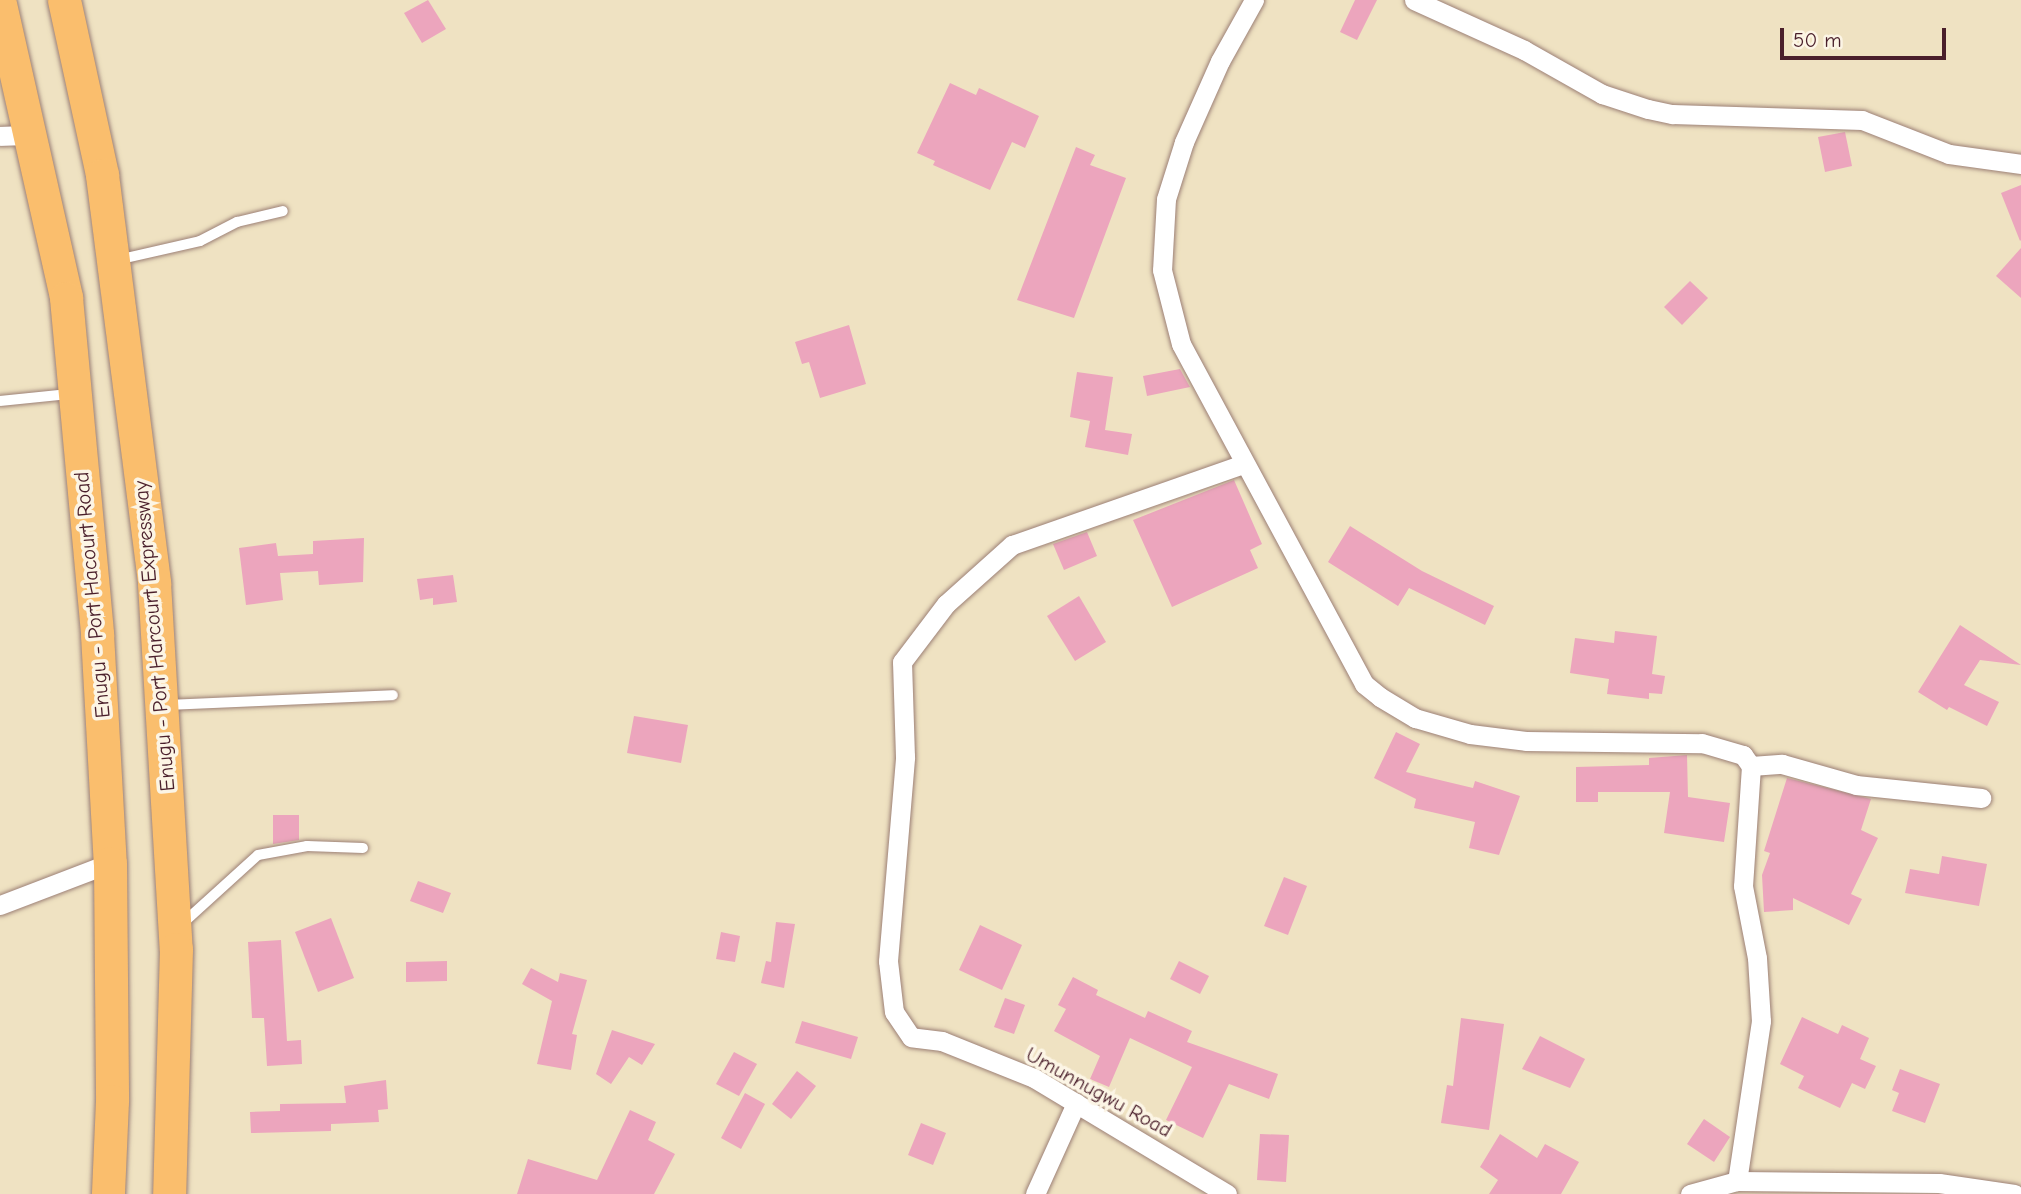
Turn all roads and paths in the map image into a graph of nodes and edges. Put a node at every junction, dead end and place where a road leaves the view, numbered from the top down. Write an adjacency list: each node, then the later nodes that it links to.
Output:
1 (64, 0): 8 (highway, Enugu - Port Harcourt Expressway)
2 (1254, 0): 11 (street)
3 (1414, 0): 6 (street)
4 (0, 4): 5 (highway, Enugu - Port Hacourt Road)
5 (15, 135): 9 (highway, Enugu - Port Hacourt Road)
6 (2021, 164)
7 (283, 211): 8 (lane)
8 (113, 261): 13 (highway, Enugu - Port Harcourt Expressway)
9 (75, 394): 10 (lane); 17 (highway, Enugu - Port Hacourt Road)
10 (0, 401)
11 (1243, 464): 14 (street); 20 (street, Umunnugwu Road)
12 (393, 695): 13 (lane)
13 (162, 706): 19 (highway, Enugu - Port Harcourt Expressway)
14 (1751, 766): 15 (street); 21 (street)
15 (1981, 798)
16 (363, 848): 19 (lane)
17 (110, 863): 18 (street); 22 (highway, Enugu - Port Hacourt Road)
18 (0, 905)
19 (174, 930): 23 (highway, Enugu - Port Harcourt Expressway)
20 (1076, 1103): 24 (street); 25 (street, Umunnugwu Road)
21 (1738, 1181): 26 (street); 27 (street)
22 (108, 1194)
23 (169, 1194)
24 (1035, 1194)
25 (1227, 1194)
26 (1690, 1194)
27 (2014, 1194)

